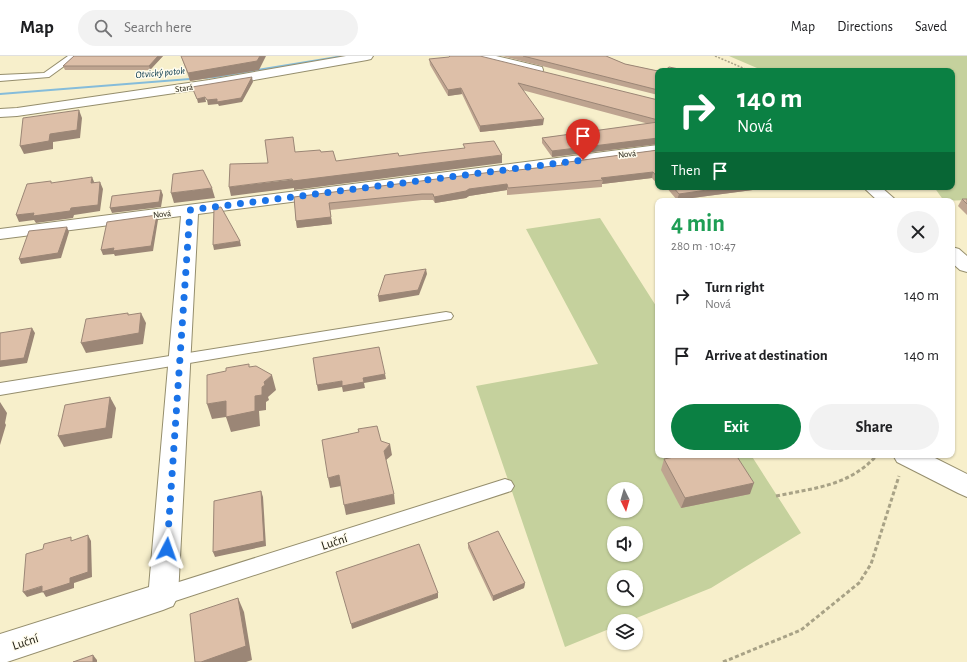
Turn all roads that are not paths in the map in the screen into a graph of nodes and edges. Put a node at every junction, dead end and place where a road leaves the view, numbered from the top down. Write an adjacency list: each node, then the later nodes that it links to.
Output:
1 (74, 56): 5 (lane)
2 (367, 56): 6 (street, Stará)
3 (481, 56): 4 (street)
4 (550, 74)
5 (0, 78)
6 (0, 113)
7 (655, 150): 10 (street, Nová)
8 (875, 190): 9 (street)
9 (885, 198)
10 (190, 210): 11 (street, Nová); 15 (street)
11 (0, 234)
12 (955, 256): 13 (street)
13 (967, 266)
14 (446, 316): 15 (lane)
15 (180, 360): 16 (lane); 20 (street)
16 (0, 390)
17 (904, 462): 19 (street)
18 (505, 486): 20 (lane, Luční)
19 (967, 486)
20 (163, 596): 21 (street, Luční)
21 (0, 649)

